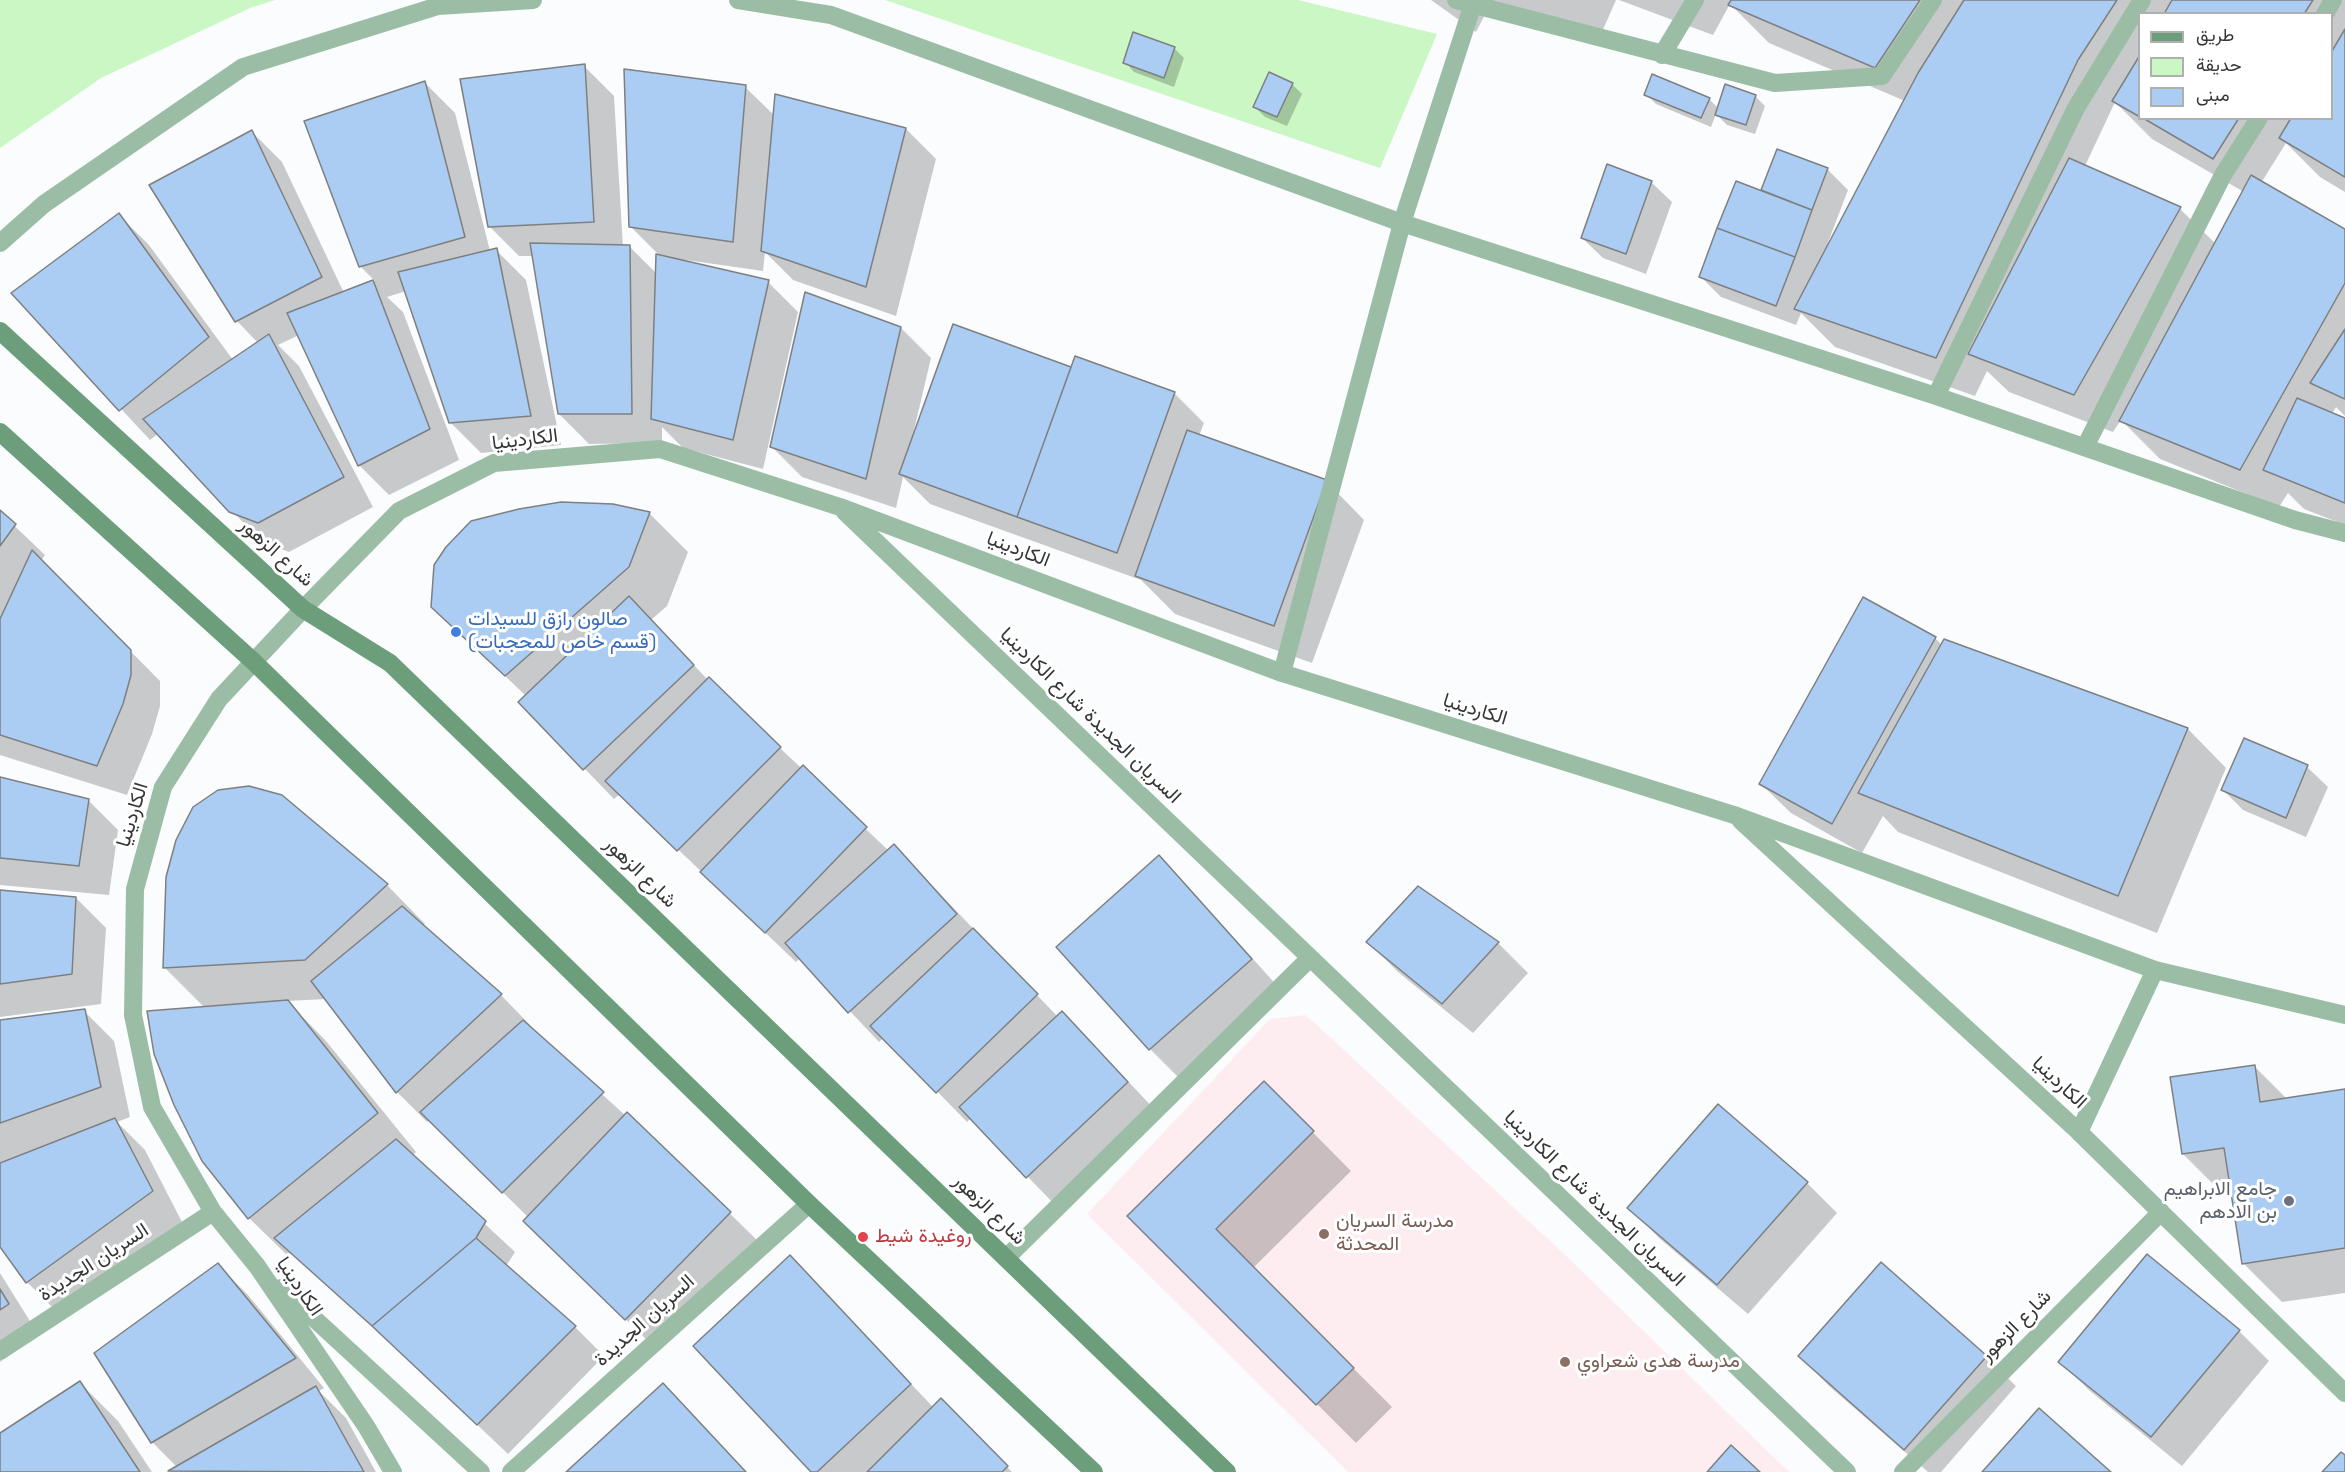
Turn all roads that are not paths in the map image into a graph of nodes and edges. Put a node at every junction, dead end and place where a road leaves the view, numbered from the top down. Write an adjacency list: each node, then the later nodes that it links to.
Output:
1 (533, 0): 10 (street)
2 (738, 0): 9 (street)
3 (1695, 0): 7 (street)
4 (1933, 0): 7 (street)
5 (2142, 0): 12 (street)
6 (1464, 2): 7 (street); 9 (street)
7 (1662, 55)
8 (2258, 120): 14 (street)
9 (1402, 223): 12 (street); 19 (street)
10 (0, 243)
11 (0, 331): 17 (street, شارع الزهور)
12 (1936, 396): 14 (street)
13 (0, 432): 18 (street)
14 (2085, 447): 16 (street)
15 (840, 507): 17 (street, الكاردينيا); 19 (street, الكاردينيا); 21 (street, السريان الجديدة شارع الكاردينيا)
16 (2345, 533)
17 (303, 609): 18 (street, الكاردينيا); 28 (street, شارع الزهور)
18 (254, 662): 25 (street); 26 (street, الكاردينيا)
19 (1282, 673): 20 (street, الكاردينيا)
20 (1734, 815): 22 (street, الكاردينيا); 24 (street, الكاردينيا)
21 (1310, 958): 28 (street); 37 (street, السريان الجديدة شارع الكاردينيا)
22 (2155, 970): 23 (street, الكاردينيا); 24 (street)
23 (2345, 1015)
24 (2079, 1132): 27 (street, الكاردينيا)
25 (809, 1204): 34 (street, السريان الجديدة); 35 (street)
26 (213, 1212): 29 (street, الكاردينيا); 30 (street, السريان الجديدة)
27 (2161, 1212): 31 (street, الكاردينيا); 38 (street, شارع الزهور)
28 (1006, 1258): 36 (street, شارع الزهور)
29 (257, 1266): 32 (street, الكاردينيا); 33 (street)
30 (0, 1351)
31 (2345, 1393)
32 (393, 1472)
33 (481, 1472)
34 (511, 1472)
35 (1094, 1472)
36 (1227, 1472)
37 (1847, 1472)
38 (1903, 1472)

